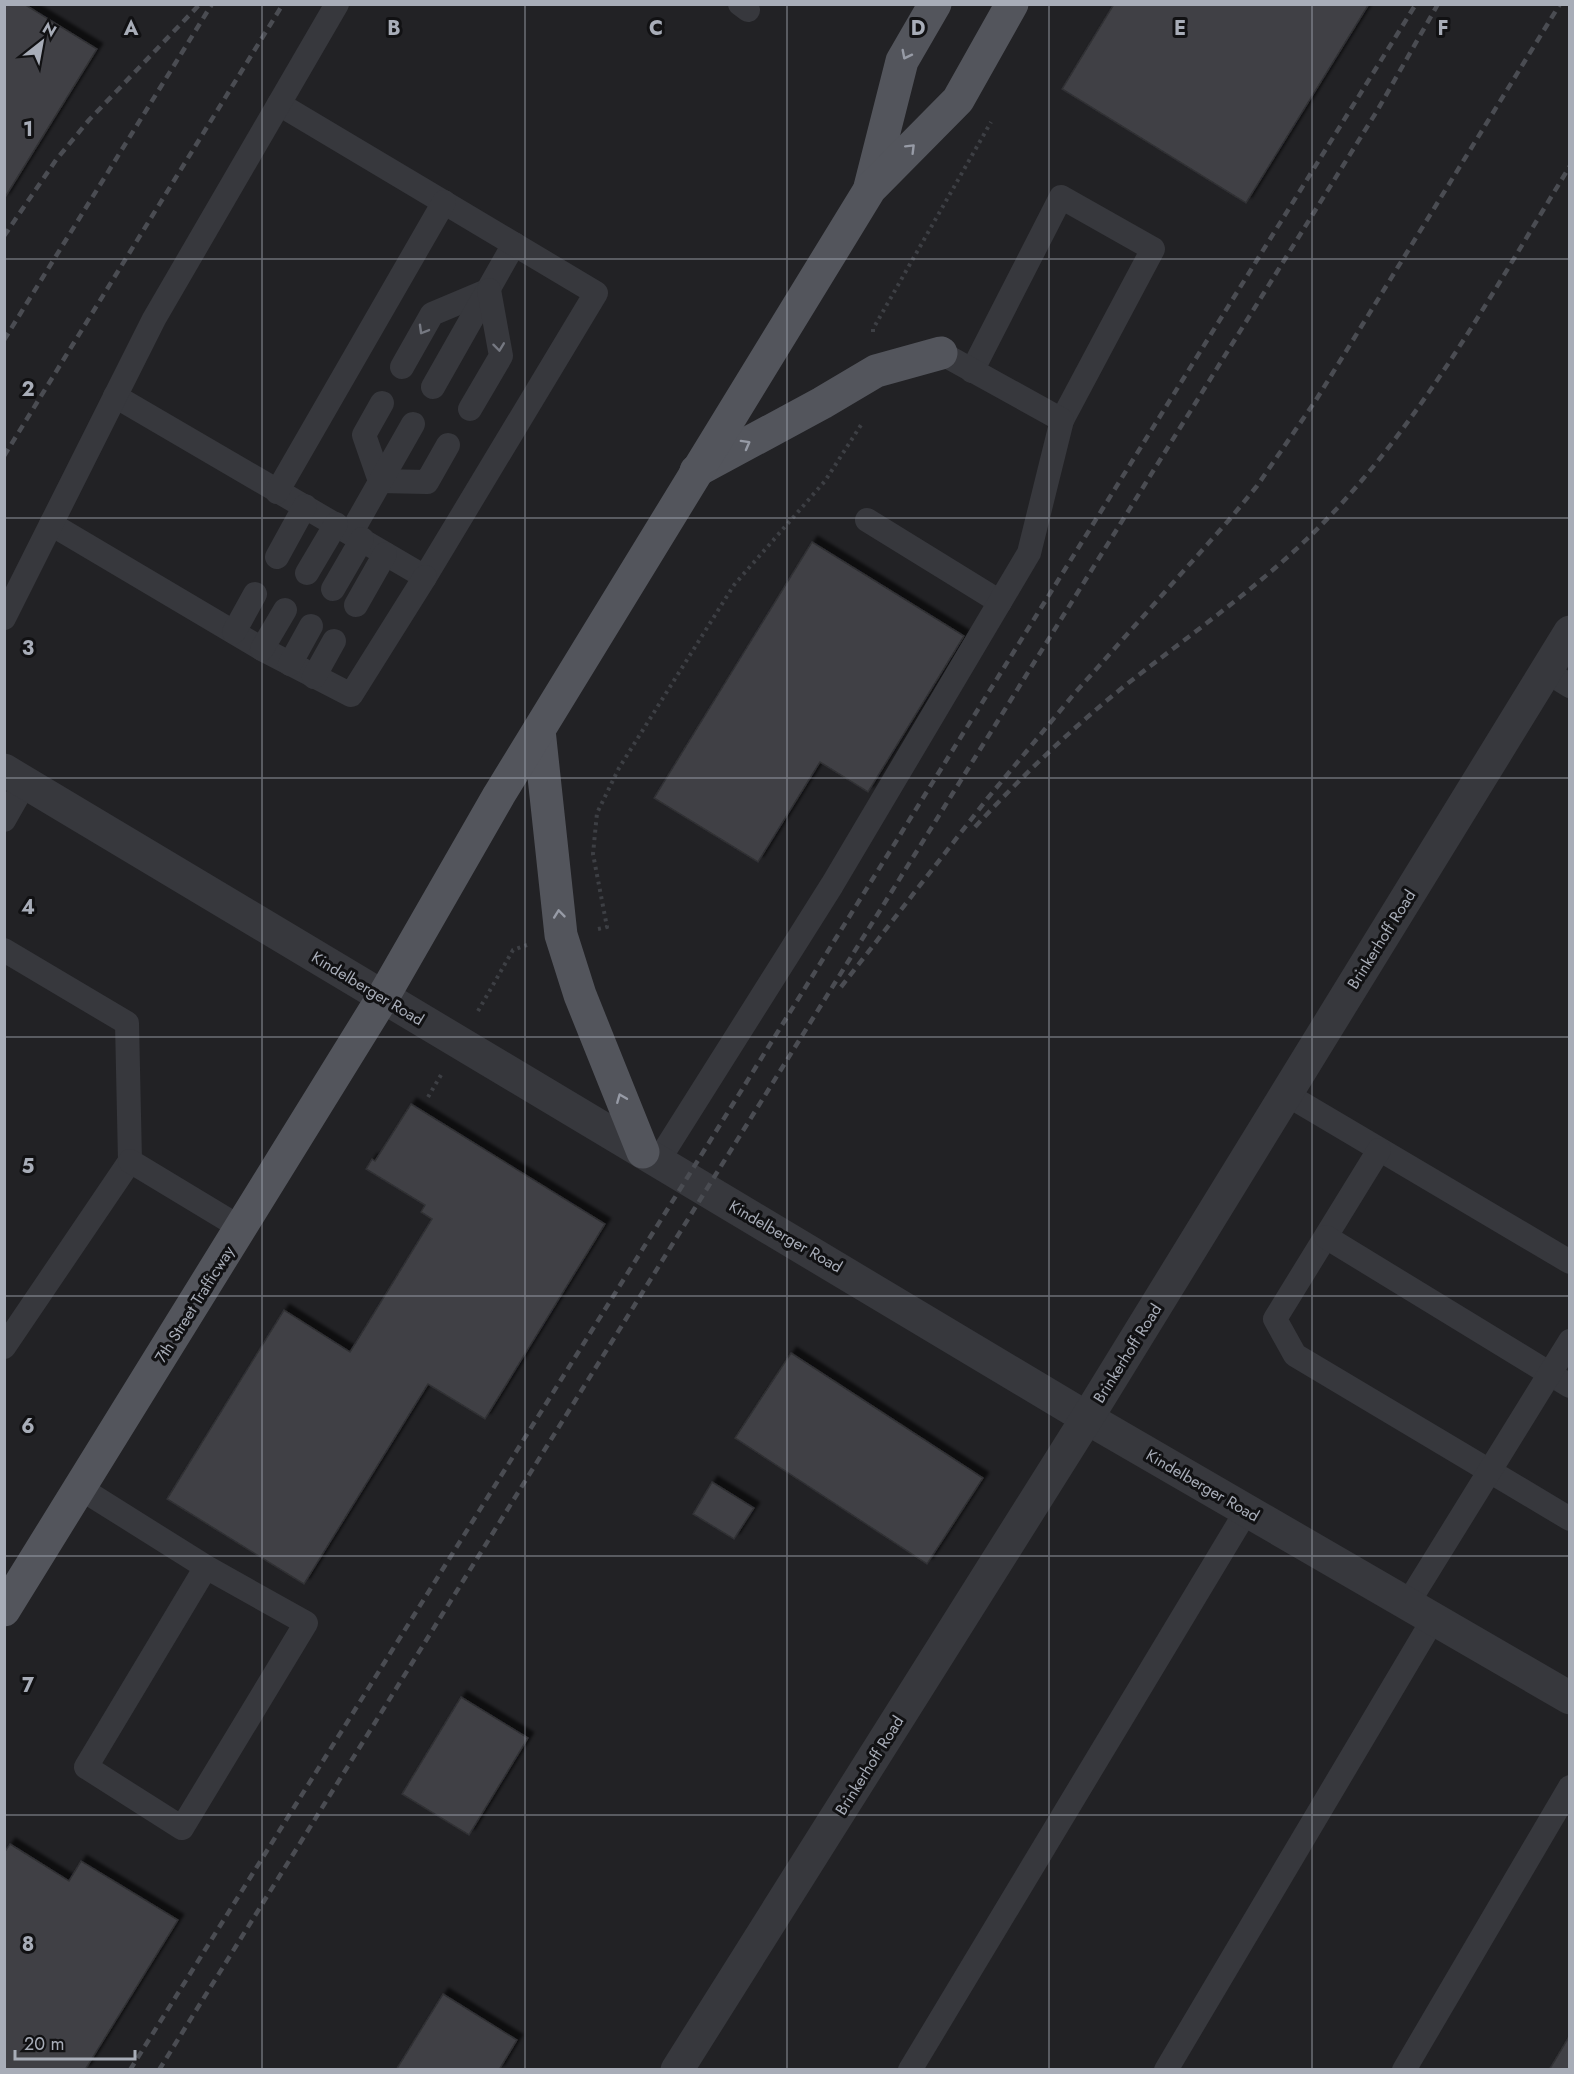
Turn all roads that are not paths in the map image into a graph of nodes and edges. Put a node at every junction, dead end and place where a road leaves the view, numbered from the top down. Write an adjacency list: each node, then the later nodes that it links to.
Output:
1 (337, 4): 4 (lane)
2 (935, 4): 5 (main road, one-way to 5)
3 (1012, 4): 5 (main road, one-way to 3)
4 (279, 104): 6 (lane); 13 (lane)
5 (870, 189): 19 (main road, 7th Street Trafficway)
6 (444, 202): 7 (lane); 21 (lane)
7 (514, 244): 8 (lane); 29 (lane)
8 (489, 290): 10 (lane, one-way to 10); 12 (lane); 15 (lane, one-way to 15)
9 (940, 353): 11 (lane); 19 (main road, one-way to 9)
10 (402, 367)
11 (972, 371): 16 (lane); 16 (lane)
12 (433, 387)
13 (115, 396): 21 (lane); 24 (lane)
14 (382, 403): 20 (lane)
15 (470, 409)
16 (1062, 420): 32 (lane)
17 (413, 424): 20 (lane)
18 (448, 445): 20 (lane)
19 (695, 472): 44 (main road, 7th Street Trafficway)
20 (380, 481): 25 (lane)
21 (278, 492): 22 (lane)
22 (305, 507): 25 (lane); 27 (lane)
23 (867, 520): 32 (lane)
24 (51, 524): 35 (lane); 37 (lane)
25 (350, 532): 26 (lane); 28 (lane); 30 (lane)
26 (385, 554): 29 (lane); 33 (lane)
27 (277, 557)
28 (308, 573)
29 (425, 577): 42 (lane)
30 (333, 589)
31 (255, 594): 37 (lane)
32 (1000, 602): 51 (lane)
33 (356, 605)
34 (285, 610): 40 (lane)
35 (4, 618)
36 (312, 626): 41 (lane)
37 (234, 632): 40 (lane)
38 (1569, 632): 43 (street, Brinkerhoff Road)
39 (334, 641): 42 (lane)
40 (262, 649): 41 (lane)
41 (290, 663): 42 (lane)
42 (314, 676)
43 (1558, 679): 49 (street, Brinkerhoff Road)
44 (539, 730): 48 (main road, 7th Street Trafficway); 51 (main road, one-way to 44)
45 (15, 776): 46 (lane); 48 (street, Kindelberger Road)
46 (4, 820)
47 (4, 950): 52 (lane)
48 (383, 997): 51 (street, Kindelberger Road); 53 (main road, 7th Street Trafficway)
49 (1286, 1094): 50 (lane); 59 (street, Brinkerhoff Road)
50 (1379, 1150): 54 (lane); 55 (lane)
51 (651, 1157): 59 (street, Kindelberger Road)
52 (130, 1161): 53 (lane); 57 (lane)
53 (241, 1228): 61 (main road, 7th Street Trafficway)
54 (1326, 1237): 58 (lane); 60 (lane)
55 (1569, 1262)
56 (1569, 1341): 58 (lane)
57 (4, 1347)
58 (1559, 1380): 60 (lane)
59 (1087, 1418): 62 (street, Kindelberger Road); 69 (street, Brinkerhoff Road)
60 (1489, 1472): 63 (lane); 66 (lane)
61 (80, 1488): 64 (lane); 65 (main road, 7th Street Trafficway)
62 (1247, 1510): 66 (street, Kindelberger Road); 70 (lane)
63 (1569, 1519)
64 (206, 1567): 64 (lane)
65 (4, 1610)
66 (1421, 1610): 67 (street, Kindelberger Road); 71 (lane)
67 (1569, 1698)
68 (1569, 1787): 72 (lane)
69 (677, 2070)
70 (910, 2070)
71 (1166, 2070)
72 (1404, 2070)

